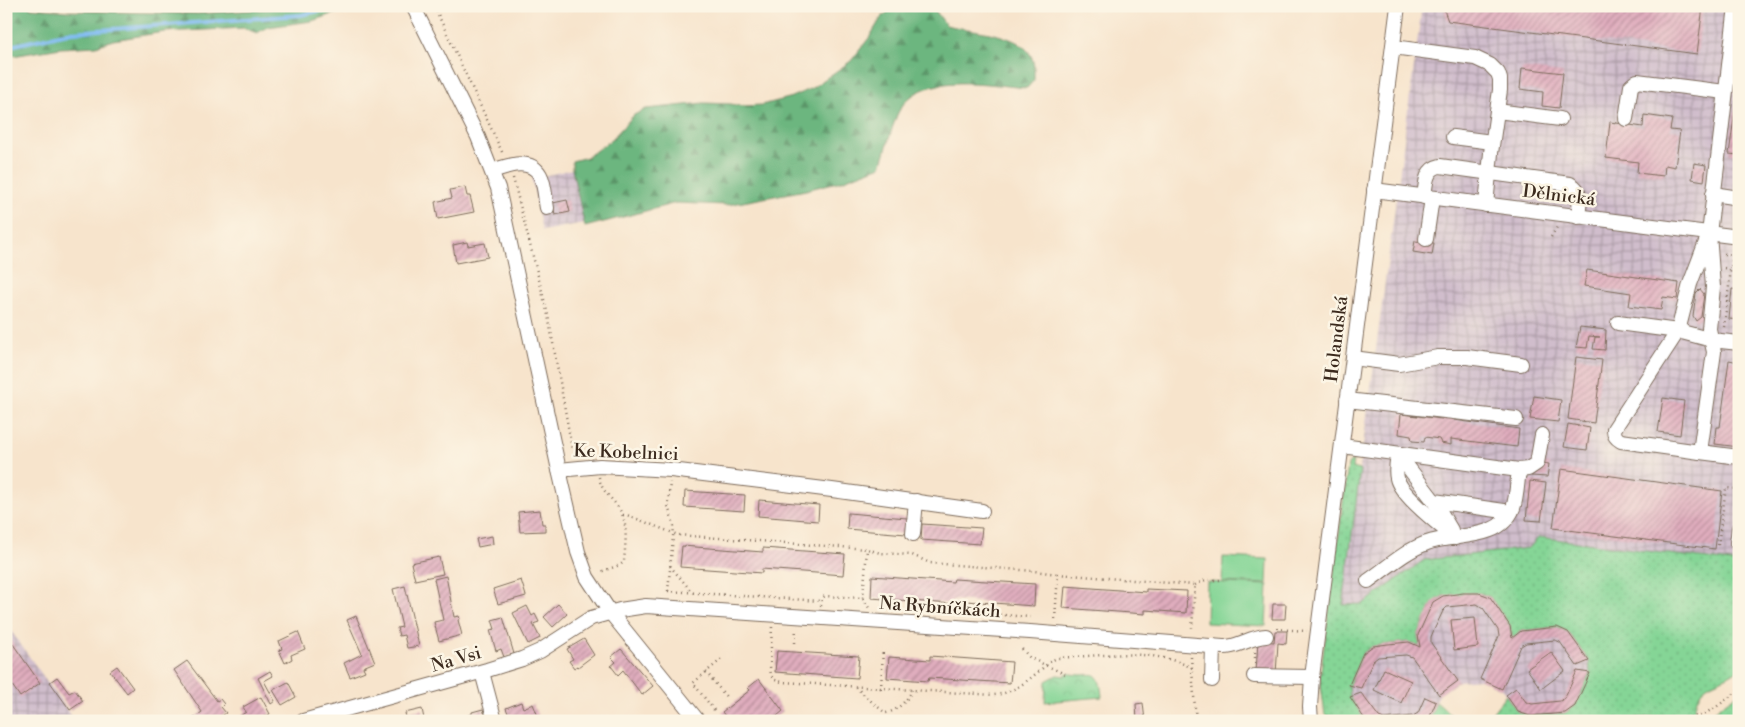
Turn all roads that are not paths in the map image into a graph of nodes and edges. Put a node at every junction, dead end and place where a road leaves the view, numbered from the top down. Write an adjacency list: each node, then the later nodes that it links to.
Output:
1 (414, 6): 11 (street)
2 (1398, 6): 4 (street, Holandská)
3 (1736, 6): 5 (street)
4 (1393, 47): 6 (street); 13 (street, Holandská)
5 (1725, 92): 8 (street); 14 (street)
6 (1497, 111): 7 (street); 10 (street)
7 (1560, 119)
8 (1626, 119)
9 (1453, 136): 10 (street)
10 (1492, 142): 12 (street)
11 (492, 171): 18 (street); 36 (street)
12 (1489, 173): 15 (street); 17 (street); 19 (street)
13 (1374, 190): 15 (street, Dělnická); 27 (street, Holandská)
14 (1713, 194): 16 (street); 20 (street)
15 (1428, 197): 17 (street, Dělnická); 22 (street)
16 (1739, 198)
17 (1486, 205): 19 (street, Dělnická)
18 (546, 208)
19 (1578, 217): 20 (street, Dělnická)
20 (1709, 234): 21 (street, Dělnická); 24 (street); 25 (street)
21 (1739, 238)
22 (1426, 239)
23 (1618, 323): 24 (street)
24 (1678, 331): 25 (street); 33 (street)
25 (1717, 340): 26 (street); 33 (street)
26 (1739, 343)
27 (1353, 358): 28 (street); 29 (street, Holandská)
28 (1521, 364)
29 (1347, 400): 30 (street); 32 (street, Holandská)
30 (1516, 418)
31 (1542, 435): 37 (street)
32 (1342, 446): 34 (street); 52 (street, Holandská)
33 (1700, 452): 35 (street)
34 (1398, 454): 37 (street); 39 (street); 44 (street)
35 (1739, 458)
36 (559, 470): 38 (street, Ke Kobelnici); 47 (street, Ke Kobelnici)
37 (1519, 470): 41 (street)
38 (916, 501): 40 (street, Ke Kobelnici); 43 (street)
39 (1434, 502): 41 (street); 44 (street)
40 (982, 511)
41 (1511, 512): 44 (street)
42 (1739, 528): 45 (street)
43 (913, 534)
44 (1455, 538): 46 (street)
45 (1736, 543)
46 (1368, 581)
47 (610, 612): 49 (street, Na Rybníčkách); 50 (street, Na Vsi); 57 (street, Ke Kobelnici)
48 (1261, 636): 49 (street, Na Rybníčkách)
49 (1213, 646): 53 (street)
50 (482, 672): 55 (street, Na Vsi); 56 (street)
51 (1254, 676): 52 (street)
52 (1312, 677): 54 (street, Holandská); 58 (street, Holandská)
53 (1212, 680)
54 (1317, 720)
55 (303, 721)
56 (495, 721)
57 (698, 721)
58 (1302, 721)

